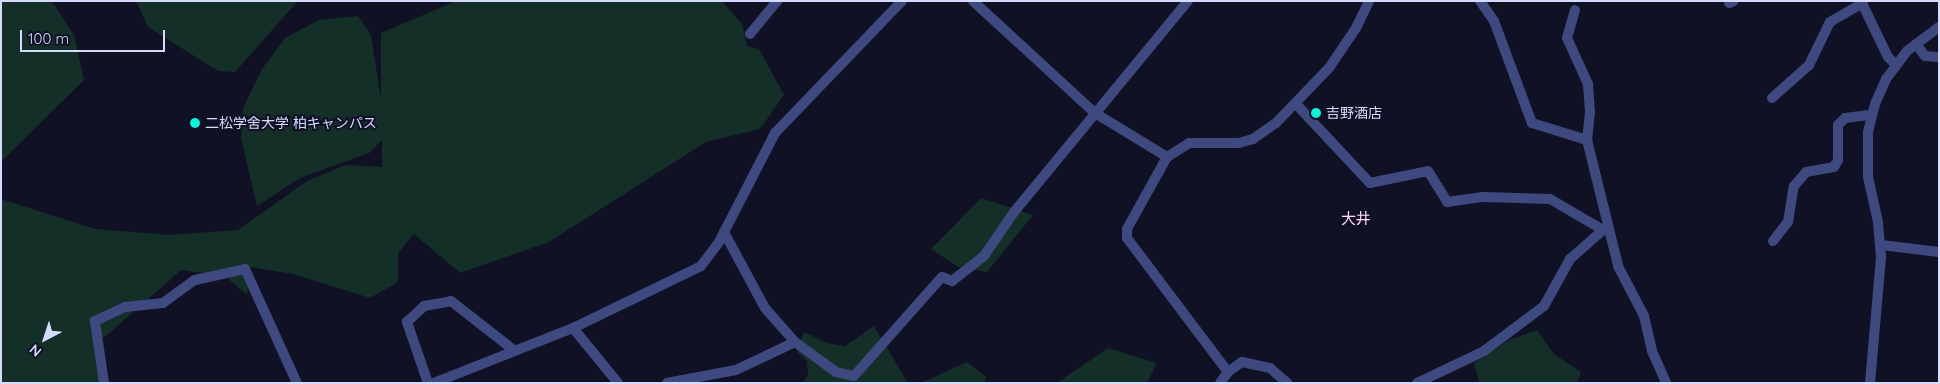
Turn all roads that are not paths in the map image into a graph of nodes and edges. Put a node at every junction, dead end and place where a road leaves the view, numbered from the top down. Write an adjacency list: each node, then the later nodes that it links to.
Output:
1 (777, 1): 10 (street)
2 (902, 1): 21 (street)
3 (973, 1): 16 (street)
4 (1188, 1): 16 (street)
5 (1369, 1): 15 (street)
6 (1480, 1): 18 (street)
7 (1862, 2): 13 (street); 14 (street)
8 (1575, 10): 18 (street)
9 (1939, 27): 11 (street)
10 (750, 34)
11 (1916, 44): 12 (street); 13 (street)
12 (1939, 57)
13 (1896, 65): 17 (street)
14 (1772, 98)
15 (1296, 104): 19 (street); 20 (street)
16 (1095, 112): 19 (street); 26 (street)
17 (1872, 115): 22 (street); 23 (street)
18 (1587, 140): 20 (street)
19 (1166, 156): 28 (street)
20 (1606, 230): 37 (street); 38 (street)
21 (724, 232): 25 (street); 26 (street)
22 (1773, 241)
23 (1881, 245): 24 (street); 39 (street)
24 (1939, 252)
25 (573, 328): 27 (street); 33 (street)
26 (794, 342): 34 (street)
27 (515, 351): 31 (street); 32 (street)
28 (1228, 372): 35 (street); 36 (street)
29 (104, 383): 30 (street)
30 (298, 383)
31 (428, 383)
32 (434, 383)
33 (618, 383)
34 (666, 383)
35 (1220, 383)
36 (1287, 383)
37 (1417, 383)
38 (1666, 383)
39 (1870, 383)

